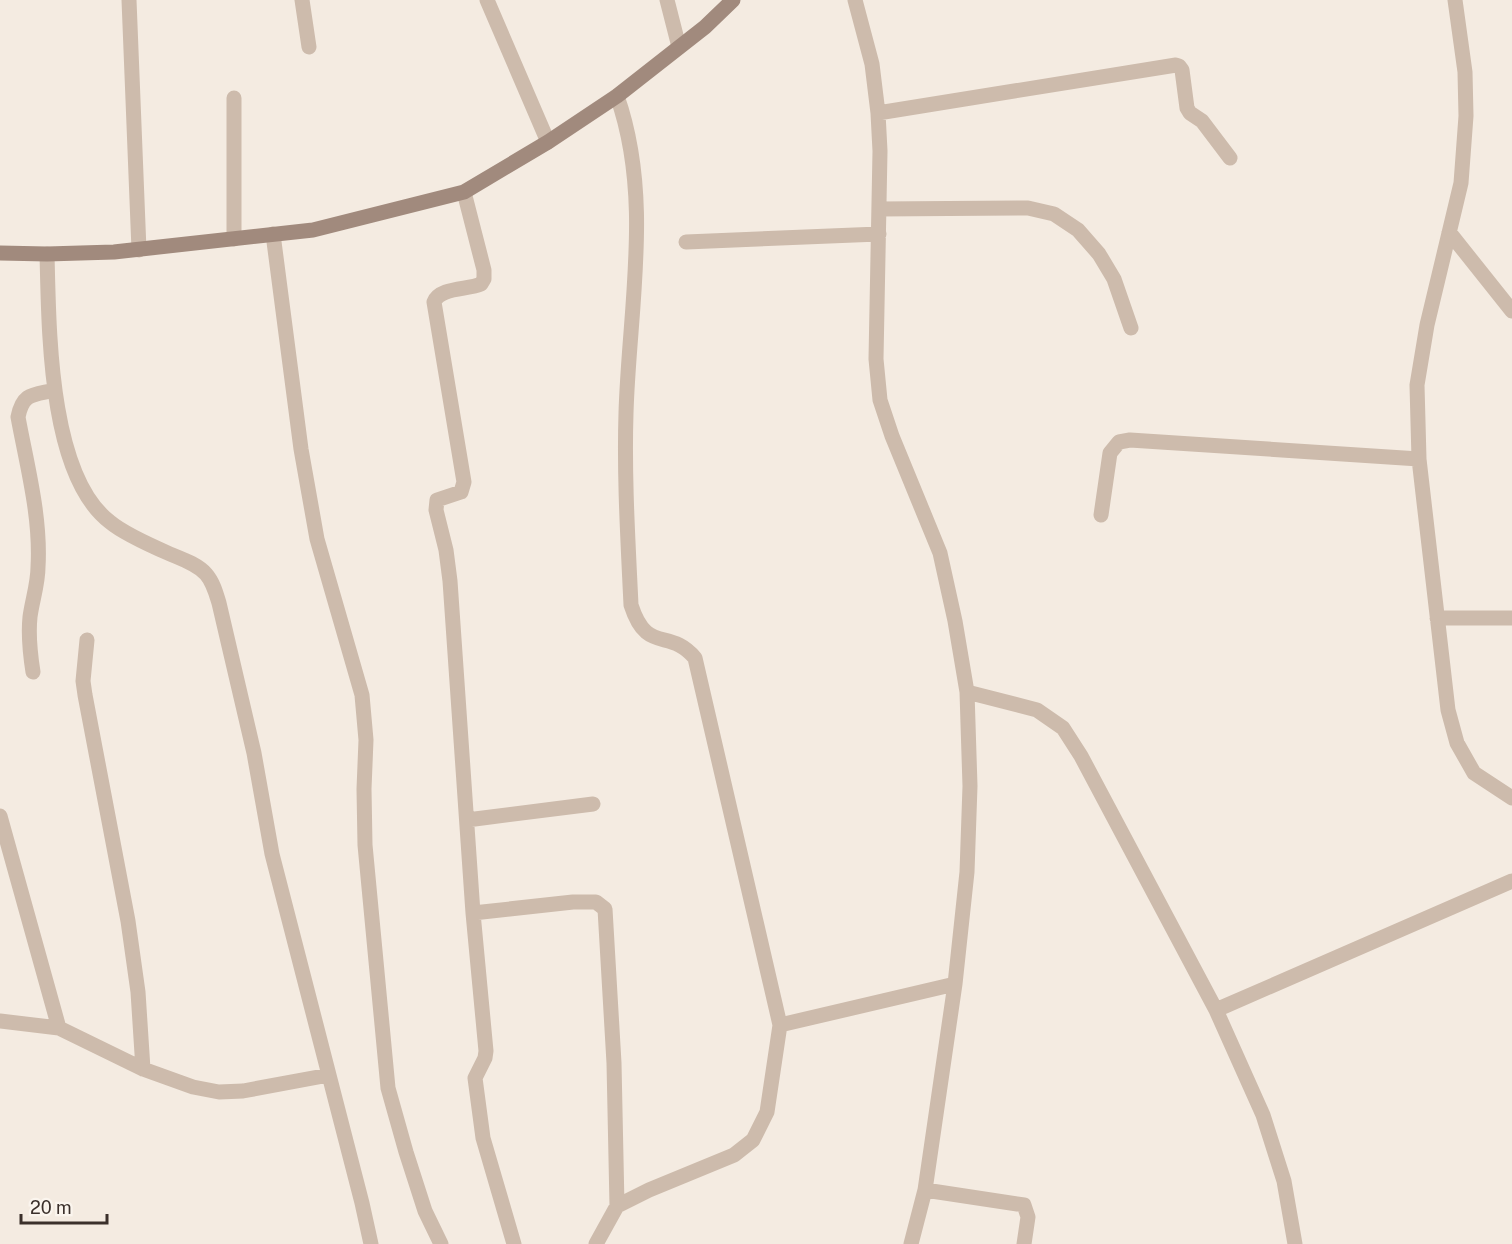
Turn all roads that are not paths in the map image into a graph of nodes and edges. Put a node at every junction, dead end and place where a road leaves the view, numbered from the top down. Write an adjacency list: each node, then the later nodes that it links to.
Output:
1 (129, 0): 22 (street)
2 (302, 0): 8 (street)
3 (487, 0): 13 (street)
4 (667, 0): 9 (street)
5 (733, 0): 9 (street)
6 (855, 0): 12 (street)
7 (1455, 0): 17 (street)
8 (309, 46)
9 (679, 47): 10 (street)
10 (617, 96): 13 (street); 44 (street)
11 (234, 98): 20 (street)
12 (878, 113): 14 (street); 16 (street)
13 (548, 142): 15 (street)
14 (1230, 158)
15 (464, 192): 18 (street); 38 (street)
16 (879, 209): 19 (street); 26 (street)
17 (1449, 232): 25 (street); 28 (street)
18 (273, 234): 20 (street); 51 (street)
19 (879, 234): 21 (street); 34 (street)
20 (234, 239): 22 (street)
21 (686, 242)
22 (139, 250): 24 (street)
23 (0, 253): 24 (street)
24 (47, 254): 27 (street)
25 (1512, 311)
26 (1131, 328)
27 (55, 390): 33 (street); 47 (street)
28 (1419, 459): 29 (street); 30 (street)
29 (1101, 515)
30 (1437, 618): 31 (street); 35 (street)
31 (1512, 618)
32 (87, 640): 46 (street)
33 (33, 672)
34 (967, 692): 41 (street); 42 (street)
35 (1512, 798)
36 (593, 804): 38 (street)
37 (0, 816): 45 (street)
38 (467, 820): 40 (street)
39 (1512, 881): 42 (street)
40 (473, 913): 49 (street); 52 (street)
41 (956, 984): 44 (street); 48 (street)
42 (1216, 1010): 56 (street)
43 (0, 1021): 45 (street)
44 (780, 1025): 49 (street)
45 (59, 1028): 46 (street)
46 (143, 1069): 47 (street)
47 (329, 1075): 50 (street)
48 (924, 1190): 54 (street); 55 (street)
49 (617, 1206): 53 (street)
50 (370, 1244)
51 (441, 1244)
52 (514, 1244)
53 (596, 1244)
54 (911, 1244)
55 (1024, 1244)
56 (1295, 1244)

